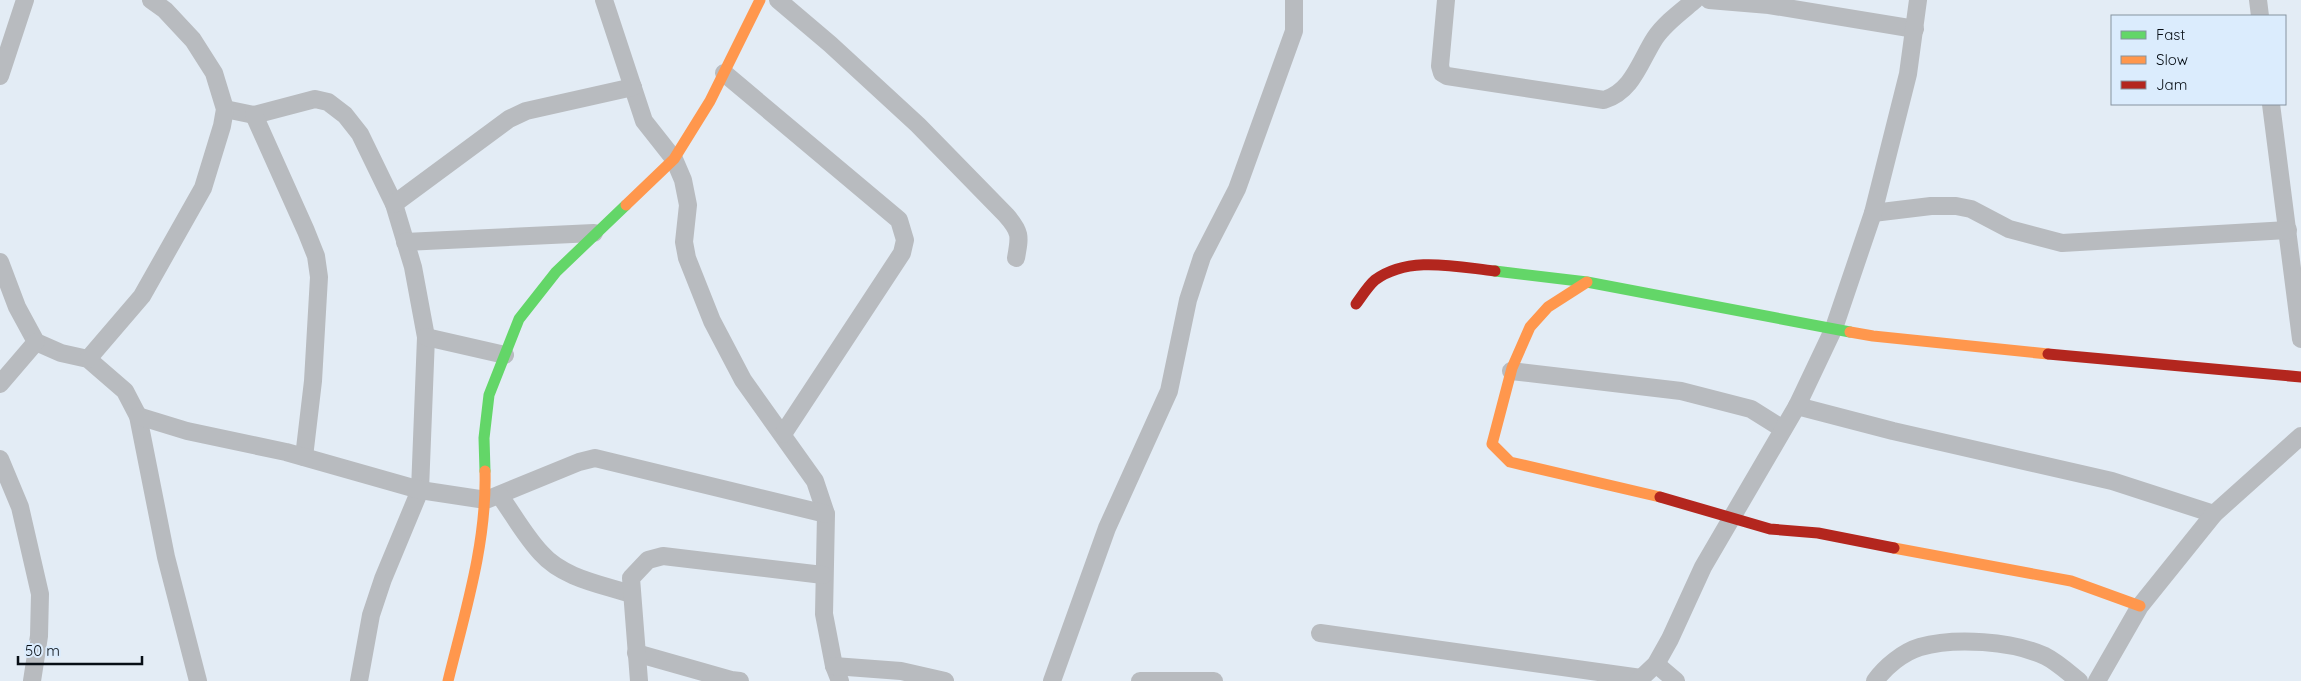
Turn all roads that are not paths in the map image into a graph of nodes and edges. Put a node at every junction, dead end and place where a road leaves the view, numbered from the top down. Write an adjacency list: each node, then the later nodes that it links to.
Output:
1 (25, 0): 15 (street)
2 (151, 0): 18 (street)
3 (604, 0): 16 (street)
4 (760, 0): 14 (street)
5 (778, 0): 26 (street)
6 (1294, 0): 66 (street)
7 (1446, 0): 8 (street)
8 (1696, 0)
9 (1709, 0): 13 (street)
10 (1918, 0): 13 (street)
11 (2258, 0): 12 (street)
12 (2260, 15)
13 (1915, 29): 22 (street)
14 (724, 73): 20 (street); 42 (street)
15 (0, 76)
16 (633, 87): 20 (street); 21 (street)
17 (2271, 105): 23 (street)
18 (225, 109): 19 (street); 35 (street)
19 (254, 115): 21 (street); 44 (street)
20 (674, 159): 24 (street); 42 (street)
21 (394, 204): 25 (street)
22 (1873, 213): 23 (street); 30 (street)
23 (2288, 230): 32 (street)
24 (594, 233): 25 (street); 34 (street)
25 (405, 242): 31 (street)
26 (1016, 258)
27 (0, 262): 33 (street)
28 (1587, 282): 29 (street); 30 (street); 36 (street)
29 (1356, 304)
30 (1834, 328): 37 (street); 39 (street)
31 (426, 337): 34 (street); 46 (street)
32 (2301, 339)
33 (36, 342): 35 (street); 38 (street)
34 (505, 355): 47 (street)
35 (88, 359): 40 (street)
36 (1511, 370): 41 (street); 50 (street)
37 (2301, 377)
38 (0, 384)
39 (1797, 406): 41 (street); 49 (street)
40 (138, 416): 44 (street); 60 (street)
41 (1783, 429): 50 (street)
42 (782, 434): 48 (street)
43 (2301, 436): 49 (street)
44 (304, 457): 46 (street)
45 (0, 459): 59 (street)
46 (420, 490): 47 (street); 61 (street)
47 (493, 498): 48 (street); 52 (street); 62 (street)
48 (826, 514): 51 (street)
49 (2214, 514): 53 (street)
50 (1731, 519): 53 (street); 56 (street)
51 (824, 575): 52 (street); 57 (street)
52 (631, 594): 55 (street)
53 (2140, 606): 72 (street)
54 (1320, 634): 58 (street)
55 (636, 653): 63 (street); 64 (street)
56 (1656, 664): 58 (street); 69 (street)
57 (837, 674): 65 (street)
58 (1640, 679)
59 (32, 681)
60 (198, 681)
61 (359, 681)
62 (448, 681)
63 (639, 681)
64 (740, 681)
65 (945, 681)
66 (1052, 681)
67 (1140, 681): 68 (street)
68 (1214, 681)
69 (1676, 681)
70 (1875, 681): 71 (street)
71 (2079, 681)
72 (2097, 681)

